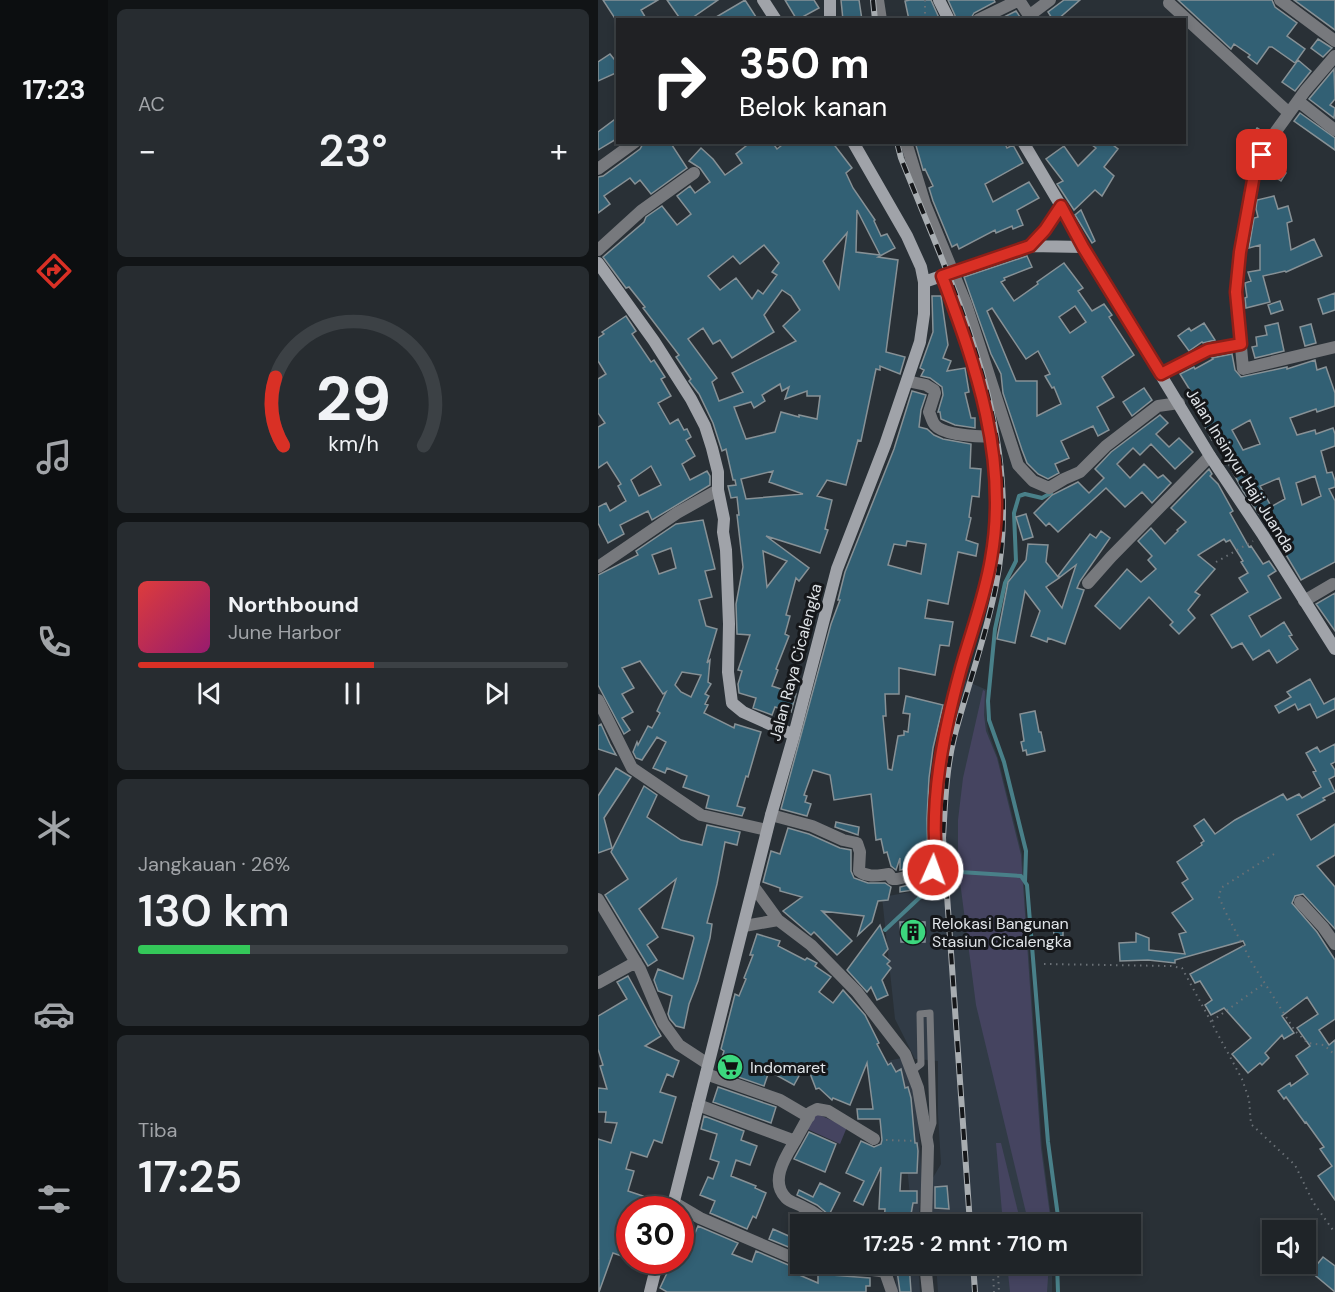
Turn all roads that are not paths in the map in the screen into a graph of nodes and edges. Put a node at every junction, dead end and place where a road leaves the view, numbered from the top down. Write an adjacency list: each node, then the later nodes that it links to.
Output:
1 (763, 0): 8 (main road)
2 (830, 0): 9 (main road)
3 (878, 0): 10 (street)
4 (939, 0): 11 (main road)
5 (1050, 0): 7 (street)
6 (1280, 0): 14 (street)
7 (1031, 17): 12 (street)
8 (775, 18)
9 (830, 18)
10 (881, 18)
11 (948, 18)
12 (982, 18)
13 (1186, 20): 17 (street)
14 (1334, 41)
15 (1334, 56): 16 (street)
16 (1298, 101): 17 (street); 18 (street)
17 (1290, 113): 32 (street)
18 (1334, 130)
19 (632, 144): 23 (street)
20 (854, 144): 31 (main road, Jalan Raya Cicalengka)
21 (907, 144): 30 (street)
22 (1024, 144): 25 (main road, Jalan Insinyur Haji Juanda)
23 (598, 169)
24 (694, 172): 28 (street)
25 (1061, 206): 26 (main road); 27 (main road, Jalan Insinyur Haji Juanda)
26 (1030, 246): 27 (main road); 30 (main road)
27 (1083, 247): 34 (main road, Jalan Insinyur Haji Juanda)
28 (598, 250)
29 (598, 263): 39 (main road)
30 (947, 274): 31 (main road); 36 (street); 37 (street)
31 (924, 282): 35 (main road, Jalan Raya Cicalengka)
32 (1241, 344): 33 (street); 34 (street)
33 (1334, 347)
34 (1161, 374): 36 (main road, Jalan Insinyur Haji Juanda)
35 (907, 381): 37 (street); 46 (main road, Jalan Raya Cicalengka)
36 (1179, 404): 38 (main road, Jalan Insinyur Haji Juanda)
37 (991, 437): 47 (street)
38 (1210, 456): 41 (street); 43 (main road, Jalan Insinyur Haji Juanda)
39 (718, 490): 40 (street); 46 (main road)
40 (598, 566)
41 (1088, 583)
42 (1333, 584): 43 (street)
43 (1304, 601): 44 (main road, Jalan Insinyur Haji Juanda)
44 (1334, 649)
45 (598, 700): 48 (street)
46 (794, 735): 47 (main road, Jalan Raya Cicalengka)
47 (771, 815): 48 (main road, Jalan Raya Cicalengka)
48 (767, 830): 49 (main road, Jalan Raya Cicalengka)
49 (754, 887): 52 (street); 53 (main road, Jalan Raya Cicalengka)
50 (598, 899): 55 (street)
51 (1300, 902): 54 (street)
52 (778, 920): 53 (street); 58 (street)
53 (744, 926): 57 (main road, Jalan Raya Cicalengka)
54 (1334, 944)
55 (636, 962): 56 (street); 57 (street)
56 (598, 983)
57 (707, 1069): 59 (main road, Jalan Raya Cicalengka); 60 (street)
58 (912, 1071): 63 (street); 63 (lane)
59 (698, 1105): 62 (street); 64 (main road, Jalan Raya Cicalengka)
60 (809, 1117): 61 (street); 62 (street)
61 (874, 1139)
62 (795, 1141): 65 (street)
63 (922, 1141): 66 (street)
64 (675, 1196)
65 (815, 1214)
66 (926, 1214)
67 (694, 1215): 68 (street)
68 (790, 1256)
69 (654, 1274): 72 (main road)
70 (886, 1274): 73 (street)
71 (926, 1274): 74 (street)
72 (650, 1292)
73 (892, 1292)
74 (928, 1292)

